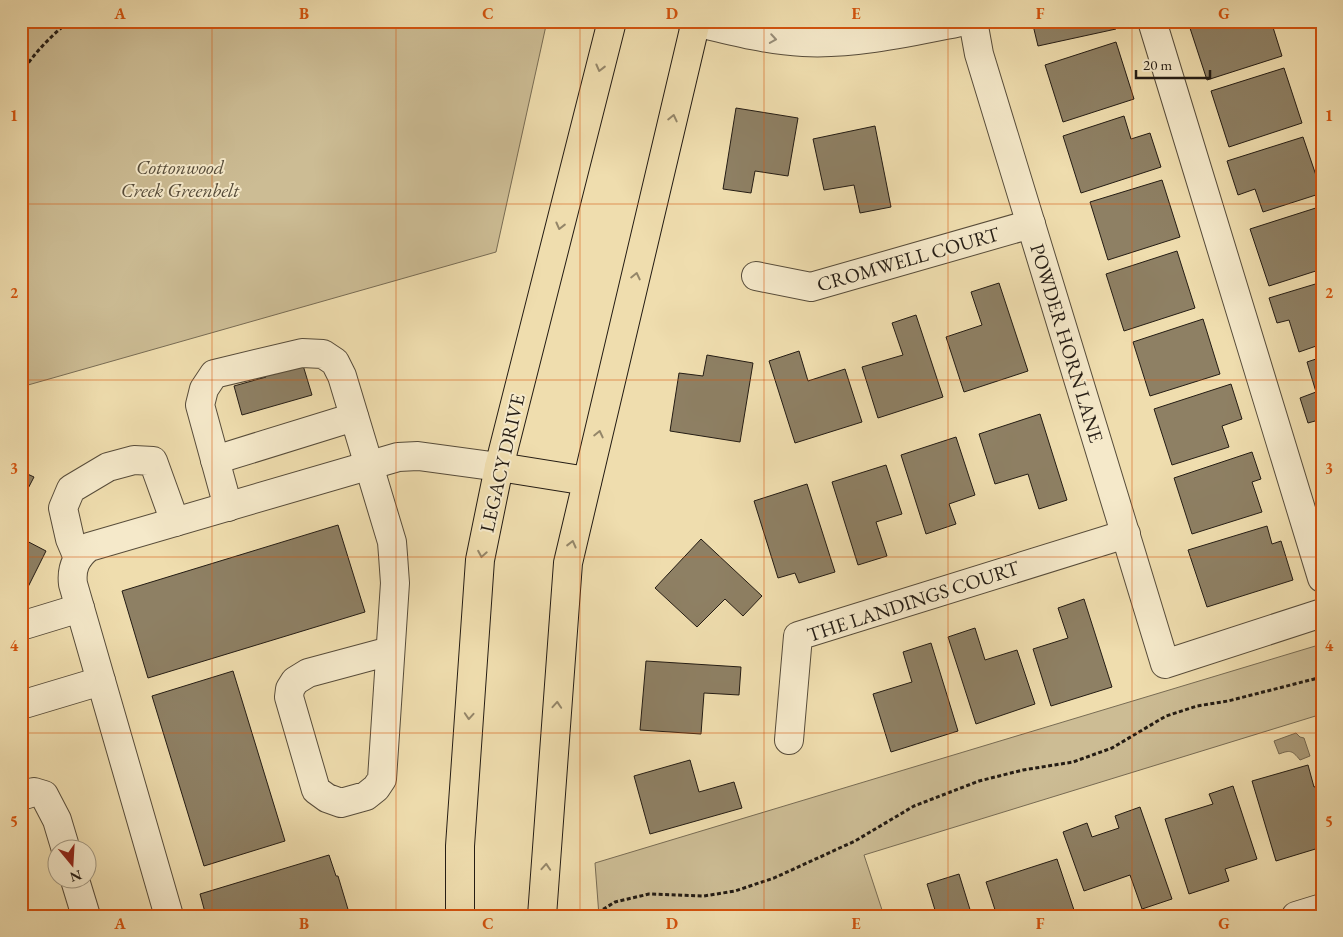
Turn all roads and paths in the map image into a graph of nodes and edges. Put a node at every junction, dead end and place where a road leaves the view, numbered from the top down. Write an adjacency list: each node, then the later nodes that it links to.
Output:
1 (70, 21): 7 (path)
2 (612, 21): 13 (main road, LEGACY DRIVE, one-way to 13)
3 (966, 21): 6 (street, one-way to 3)
4 (973, 21): 8 (street, POWDER HORN LANE)
5 (1152, 21): 19 (street)
6 (694, 22): 14 (main road, one-way to 6)
7 (21, 74)
8 (1031, 224): 9 (street, CROMWELL COURT); 17 (street, POWDER HORN LANE)
9 (756, 276)
10 (354, 417): 11 (street); 11 (street); 12 (street)
11 (215, 460): 15 (street)
12 (369, 466): 13 (street); 15 (street); 23 (street)
13 (499, 467): 14 (main road); 34 (main road, LEGACY DRIVE, one-way to 34)
14 (587, 481): 35 (main road, one-way to 14)
15 (228, 507): 16 (street)
16 (175, 522): 18 (street); 18 (street)
17 (1126, 534): 21 (street, POWDER HORN LANE); 27 (street, THE LANDINGS COURT)
18 (78, 558): 20 (street)
19 (1322, 578)
20 (80, 608): 22 (street); 25 (street)
21 (1322, 613)
22 (21, 626)
23 (390, 651): 23 (street)
24 (1322, 678): 36 (path)
25 (101, 681): 26 (street); 33 (street)
26 (21, 705)
27 (789, 740)
28 (21, 796): 29 (street)
29 (63, 840)
30 (78, 890): 32 (street)
31 (1322, 908): 37 (street)
32 (86, 916)
33 (169, 916)
34 (460, 916)
35 (542, 916)
36 (592, 916)
37 (1296, 916)

